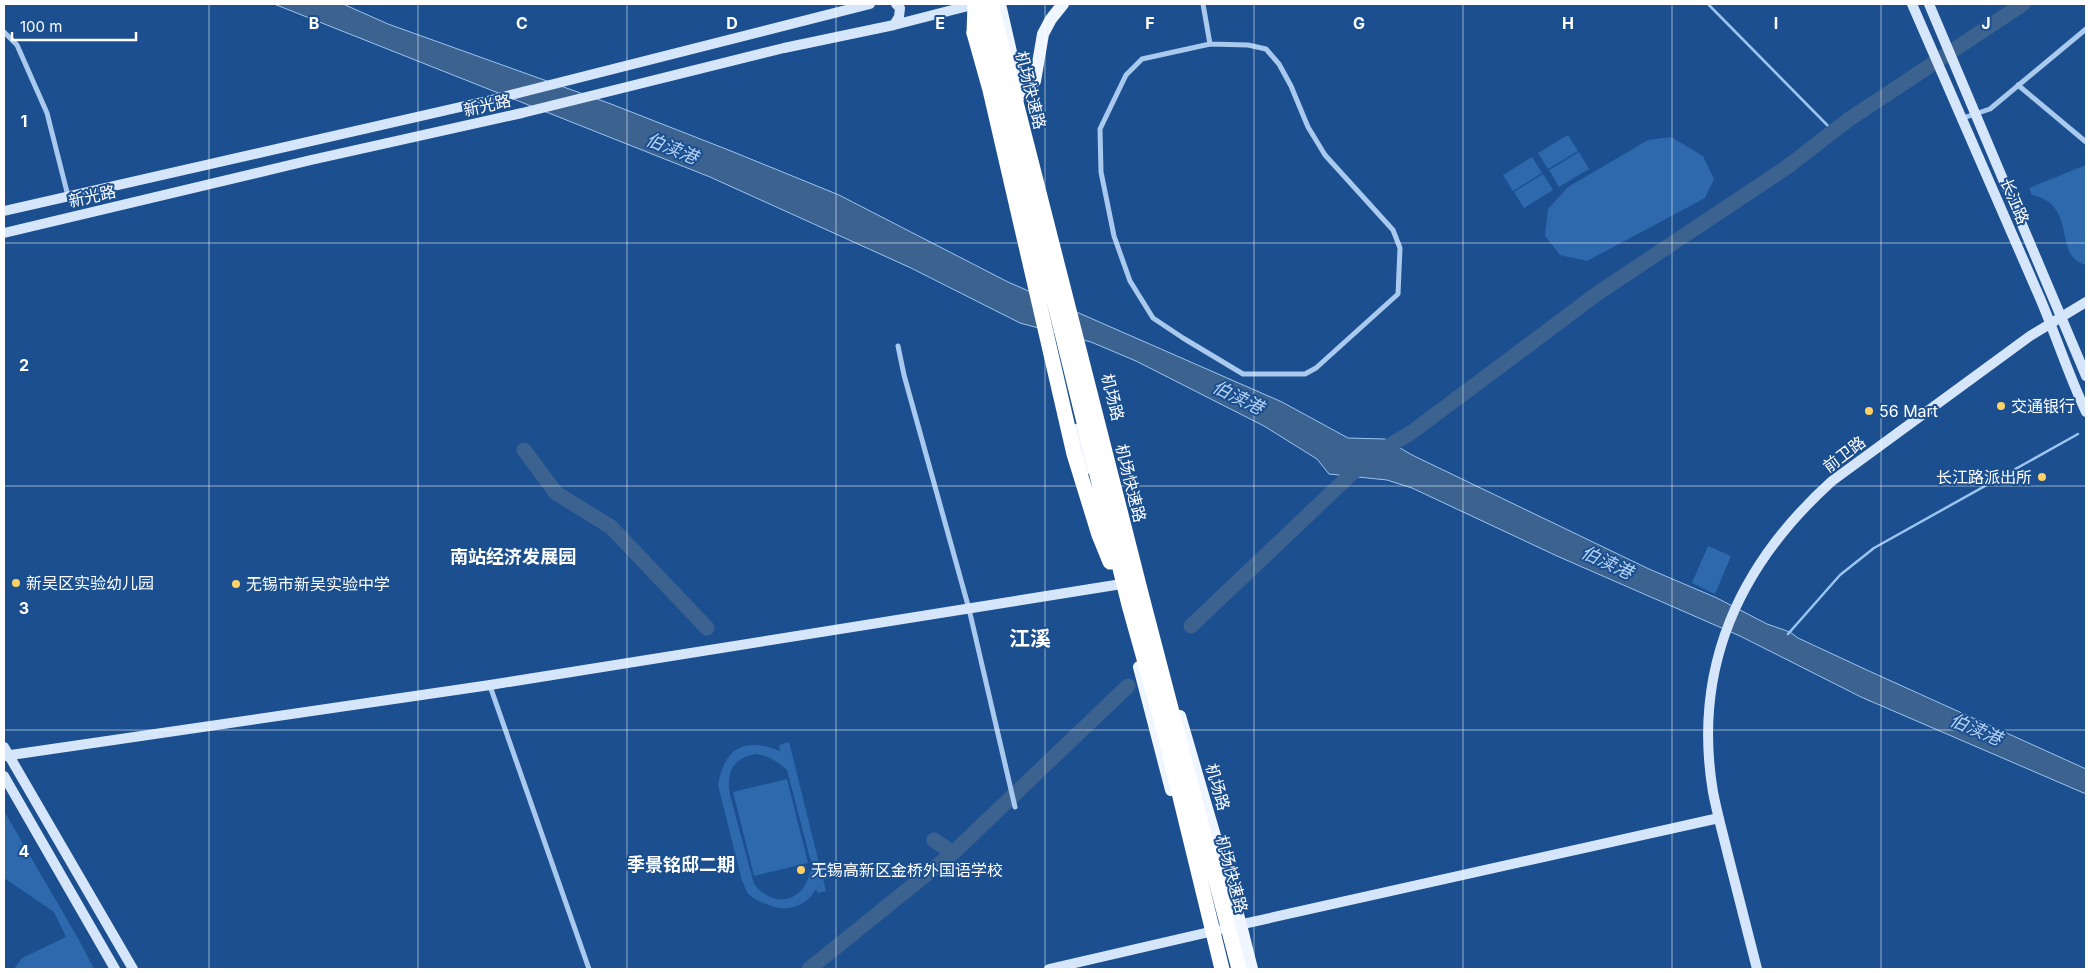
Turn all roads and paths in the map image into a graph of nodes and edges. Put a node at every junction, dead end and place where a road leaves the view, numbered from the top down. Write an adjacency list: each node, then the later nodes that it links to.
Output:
1 (870, 4): 20 (main road, 新光路)
2 (896, 4): 11 (main road)
3 (976, 4): 11 (main road, 新光路); 30 (main road); 31 (highway, bridge)
4 (981, 4): 31 (highway, 机场快速路, bridge)
5 (991, 4): 46 (highway, 机场快速路, bridge)
6 (1000, 4): 16 (main road, 机场路)
7 (1063, 4): 16 (main road)
8 (1203, 4): 14 (street)
9 (1912, 4): 18 (main road, 长江路)
10 (1929, 4): 17 (main road, 长江路)
11 (894, 25): 22 (main road, 新光路)
12 (2086, 29): 15 (street)
13 (4, 32): 20 (street)
14 (1210, 44): 14 (street)
15 (2018, 85): 17 (street); 19 (street)
16 (1021, 95): 29 (main road, 机场路)
17 (1976, 114): 18 (street); 24 (main road, 长江路)
18 (1963, 118): 25 (main road, 长江路)
19 (2086, 142)
20 (68, 196): 21 (main road, 新光路)
21 (4, 212)
22 (4, 233)
23 (2086, 302): 24 (main road, 前卫路)
24 (2061, 316): 25 (main road, 前卫路); 27 (main road, 长江路)
25 (2050, 322): 28 (main road, 长江路); 37 (main road, 前卫路)
26 (898, 346): 32 (street)
27 (2086, 376)
28 (2086, 412)
29 (1141, 581): 30 (main road); 38 (main road, 机场路)
30 (1118, 585): 32 (main road); 39 (main road)
31 (1129, 605): 45 (highway, 机场快速路, bridge)
32 (969, 609): 33 (main road); 36 (street)
33 (490, 685): 34 (main road); 42 (street)
34 (5, 753): 41 (main road)
35 (4, 776): 40 (main road)
36 (1015, 807)
37 (1719, 818): 38 (main road); 48 (main road, 前卫路)
38 (1241, 925): 39 (main road); 47 (main road, 机场路)
39 (1208, 932): 43 (main road); 44 (main road)
40 (114, 969)
41 (133, 969)
42 (590, 969)
43 (1049, 969)
44 (1217, 969)
45 (1222, 969)
46 (1239, 969)
47 (1252, 969)
48 (1757, 969)

